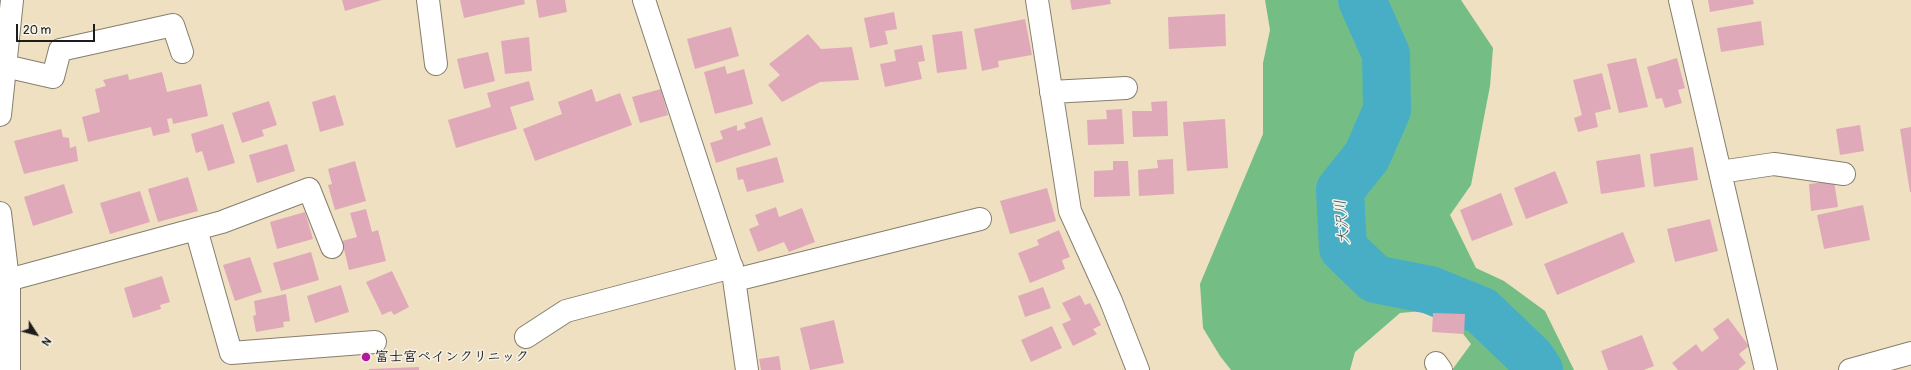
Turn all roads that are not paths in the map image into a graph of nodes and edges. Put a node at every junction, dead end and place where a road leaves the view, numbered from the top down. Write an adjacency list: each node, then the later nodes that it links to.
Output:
1 (12, 0): 6 (street)
2 (428, 0): 8 (street)
3 (644, 0): 19 (street)
4 (1036, 0): 11 (street)
5 (1680, 0): 13 (street)
6 (4, 28): 9 (street)
7 (182, 52): 9 (street)
8 (436, 64)
9 (5, 66): 12 (street)
10 (1126, 88): 11 (street)
11 (1051, 92): 26 (street)
12 (0, 115)
13 (1720, 172): 14 (street); 27 (street)
14 (1844, 174)
15 (0, 213): 20 (street)
16 (980, 219): 19 (street)
17 (196, 229): 18 (street); 20 (street); 22 (street)
18 (332, 247)
19 (733, 273): 21 (street); 25 (street)
20 (8, 280): 24 (street)
21 (526, 337)
22 (375, 342)
23 (1911, 353): 28 (street)
24 (9, 370)
25 (747, 370)
26 (1138, 370)
27 (1766, 370)
28 (1850, 370)

